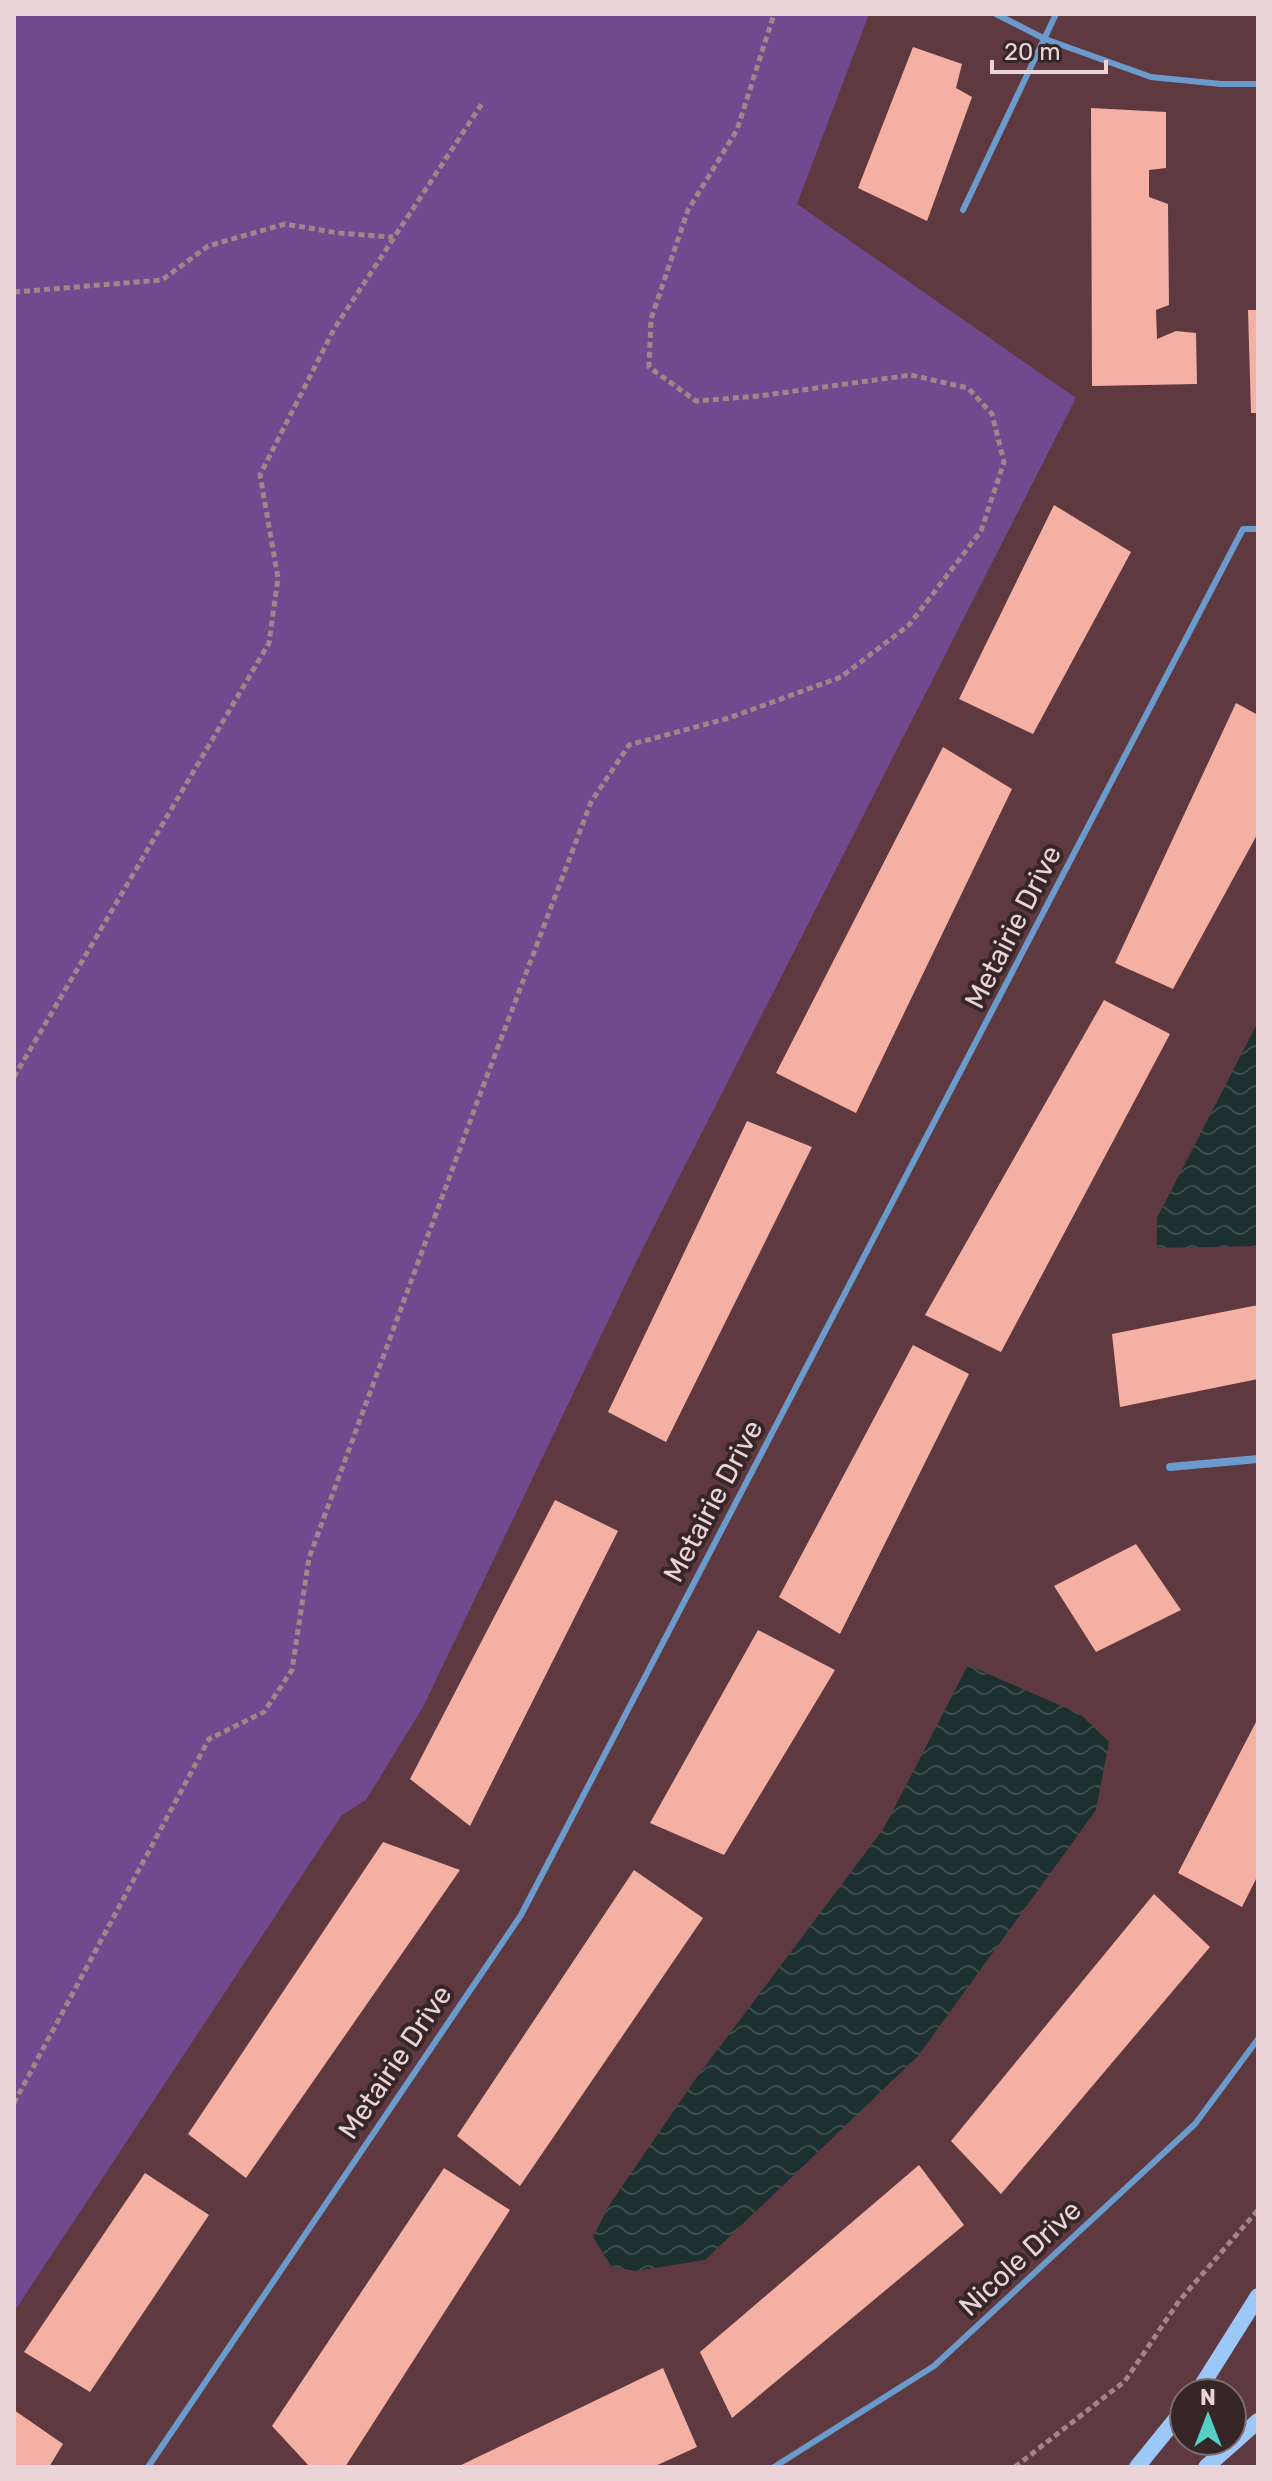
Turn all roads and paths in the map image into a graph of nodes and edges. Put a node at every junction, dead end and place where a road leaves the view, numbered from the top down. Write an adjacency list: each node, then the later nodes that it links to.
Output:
1 (774, 14): 15 (path)
2 (996, 14): 4 (lane)
3 (1056, 14): 4 (lane)
4 (1045, 39): 5 (lane); 7 (lane)
5 (1258, 84)
6 (483, 102): 8 (path)
7 (963, 210)
8 (393, 237): 9 (path); 11 (path)
9 (14, 292)
10 (1258, 529): 21 (lane, Metairie Drive)
11 (14, 1077)
12 (1258, 1459): 13 (street)
13 (1170, 1467)
14 (1258, 2039): 22 (lane, Nicole Drive)
15 (14, 2103)
16 (1258, 2210): 23 (path)
17 (1258, 2296): 18 (main road)
18 (1207, 2377)
19 (1258, 2421): 25 (main road)
20 (1168, 2429): 24 (main road)
21 (148, 2467)
22 (774, 2467)
23 (1015, 2467)
24 (1137, 2467)
25 (1206, 2467)

